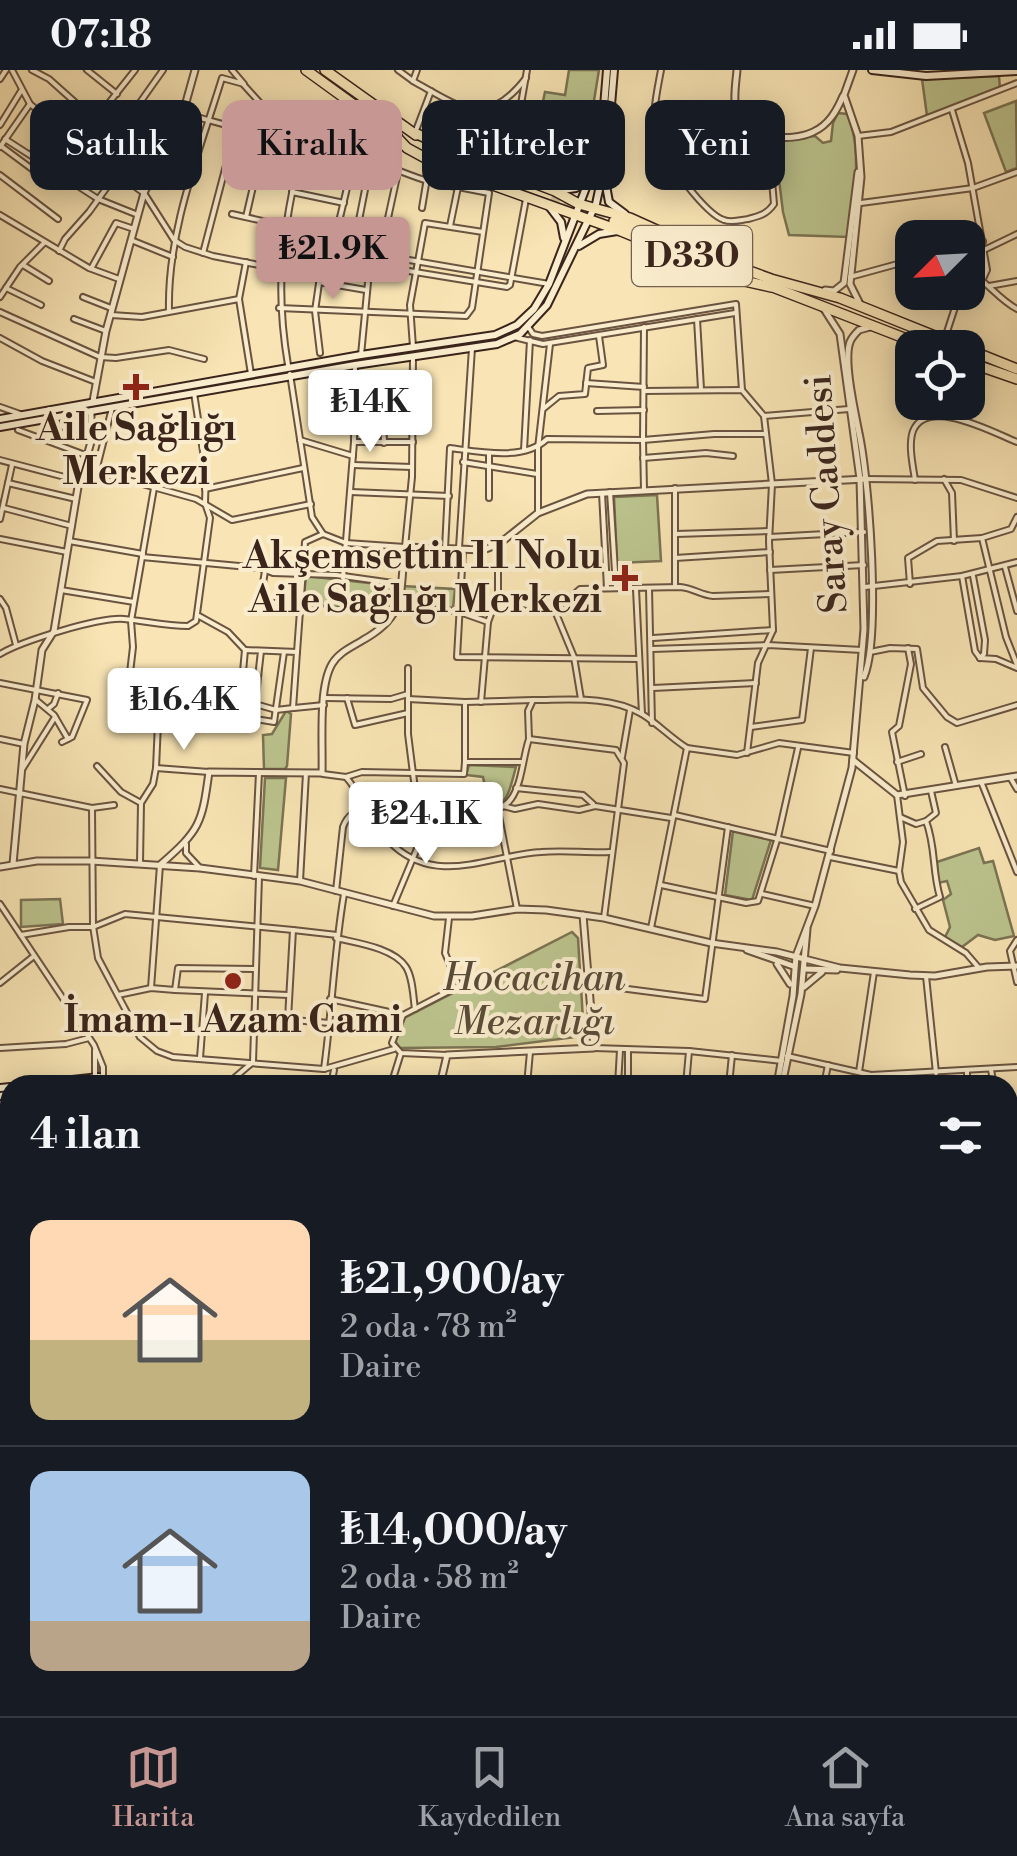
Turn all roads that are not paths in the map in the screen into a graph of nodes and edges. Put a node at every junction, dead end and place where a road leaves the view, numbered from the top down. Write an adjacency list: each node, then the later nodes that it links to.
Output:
1 (10, 70): 20 (street); 24 (street)
2 (32, 70): 28 (street)
3 (87, 70): 26 (street)
4 (135, 70): 26 (street)
5 (163, 70): 30 (street)
6 (195, 70): 31 (street)
7 (232, 70): 23 (street)
8 (306, 70): 75 (highway)
9 (325, 70): 44 (highway)
10 (398, 70): 21 (street)
11 (416, 70): 21 (street)
12 (527, 70): 19 (street)
13 (611, 70): 34 (main road); 35 (main road)
14 (661, 70): 36 (street)
15 (737, 70): 37 (street)
16 (852, 70): 27 (street)
17 (872, 70): 18 (main road)
18 (1017, 71)
19 (526, 78): 25 (street); 33 (street)
20 (0, 79)
21 (412, 80): 25 (street)
22 (1017, 83): 39 (street)
23 (244, 84): 32 (street); 41 (street)
24 (22, 90): 38 (street); 42 (street)
25 (431, 91): 44 (street)
26 (117, 94): 29 (street)
27 (844, 95): 45 (street); 46 (street)
28 (72, 100)
29 (112, 100)
30 (142, 100)
31 (187, 100)
32 (257, 100)
33 (522, 100)
34 (607, 100)
35 (609, 100)
36 (657, 100)
37 (736, 100)
38 (30, 104): 47 (street)
39 (952, 110): 46 (street); 55 (street)
40 (202, 118): 41 (street)
41 (210, 122): 43 (street); 99 (street)
42 (0, 125)
43 (222, 125)
44 (416, 133): 75 (highway)
45 (785, 135)
46 (858, 136): 51 (street)
47 (5, 139): 48 (street); 49 (street)
48 (0, 147): 50 (street)
49 (30, 154)
50 (30, 168)
51 (859, 170): 79 (street); 132 (street)
52 (1017, 172): 55 (street)
53 (0, 175): 88 (street)
54 (222, 183): 107 (street)
55 (973, 188): 79 (street); 90 (street)
56 (84, 190): 76 (street)
57 (104, 190): 76 (street)
58 (140, 190): 74 (street)
59 (145, 190): 74 (street)
60 (252, 190): 86 (street)
61 (347, 190): 78 (street)
62 (365, 190): 110 (street)
63 (394, 190): 108 (street)
64 (425, 190): 81 (street)
65 (457, 190): 92 (street)
66 (474, 190): 96 (street)
67 (571, 190): 75 (main road)
68 (585, 190): 80 (main road)
69 (600, 190): 82 (main road)
70 (607, 190): 87 (main road)
71 (692, 190): 72 (street)
72 (773, 190)
73 (292, 192): 78 (street); 91 (street)
74 (144, 193): 85 (street); 99 (street)
75 (551, 198): 80 (highway); 89 (highway); 102 (main road)
76 (98, 199): 85 (street); 106 (street)
77 (526, 199): 120 (street)
78 (344, 203): 103 (street)
79 (861, 203): 121 (street)
80 (579, 204): 82 (highway); 89 (main road)
81 (422, 208)
82 (594, 210): 87 (highway); 93 (main road)
83 (232, 214): 86 (street)
84 (0, 216): 101 (street)
85 (138, 216): 95 (street)
86 (246, 217): 91 (street)
87 (630, 218): 129 (highway)
88 (58, 219)
89 (572, 220): 93 (highway); 102 (main road)
90 (979, 220)
91 (286, 226): 100 (street)
92 (450, 226): 96 (street); 112 (street)
93 (587, 226): 94 (highway); 104 (main road)
94 (616, 226): 104 (main road); 129 (highway); 138 (highway, D330)
95 (134, 229): 98 (street); 116 (street)
96 (483, 232): 118 (street)
97 (1017, 234): 105 (street)
98 (132, 240): 109 (street); 122 (street)
99 (174, 240): 107 (street); 109 (street)
100 (283, 240): 103 (street); 117 (street)
101 (44, 243): 106 (street); 113 (street)
102 (564, 245): 128 (main road)
103 (328, 248): 110 (street); 126 (street)
104 (574, 250): 155 (main road)
105 (985, 250)
106 (59, 251): 116 (street)
107 (204, 252): 111 (street)
108 (380, 255): 112 (street); 115 (street)
109 (173, 257): 142 (street)
110 (351, 261): 115 (street)
111 (246, 262): 117 (street); 136 (street)
112 (419, 262): 118 (street); 119 (street)
113 (22, 264): 124 (street); 131 (street)
114 (895, 265): 121 (street)
115 (371, 266): 119 (street); 133 (street)
116 (92, 269): 122 (street)
117 (281, 269): 139 (street)
118 (478, 270): 120 (street); 125 (street)
119 (417, 272): 125 (street); 148 (street)
120 (512, 276): 125 (street); 128 (street)
121 (850, 278): 140 (street)
122 (120, 280): 145 (street)
123 (1017, 280): 130 (street)
124 (49, 281)
125 (476, 281): 148 (street)
126 (318, 282): 133 (street); 143 (street)
127 (985, 282): 130 (street)
128 (548, 284): 164 (main road)
129 (793, 286): 132 (highway, D330)
130 (989, 286): 141 (street)
131 (6, 288): 134 (street); 137 (street)
132 (815, 289): 140 (highway, D330)
133 (366, 290): 147 (street)
134 (0, 297)
135 (83, 297): 145 (street)
136 (239, 299): 142 (street); 174 (street)
137 (40, 305)
138 (822, 307): 152 (highway, D330); 187 (street, Saray Caddesi)
139 (280, 308): 143 (street); 173 (street)
140 (869, 309): 153 (highway, D330)
141 (1017, 309)
142 (169, 311): 145 (street)
143 (316, 311): 147 (street); 165 (street)
144 (0, 312): 168 (street)
145 (112, 312): 154 (street)
146 (737, 313): 150 (street); 157 (street); 180 (street)
147 (363, 314): 148 (street); 166 (street)
148 (410, 315): 164 (street)
149 (74, 319): 154 (street)
150 (697, 319): 151 (street); 179 (street)
151 (644, 327): 158 (street); 178 (street)
152 (879, 327): 156 (highway, D330); 223 (street, Saray Caddesi)
153 (924, 330)
154 (106, 331): 168 (street)
155 (531, 331): 157 (street); 159 (main road); 161 (street)
156 (895, 334)
157 (542, 336): 162 (street)
158 (599, 336): 162 (street); 177 (street)
159 (514, 337): 161 (street); 163 (main road)
160 (0, 338): 176 (street)
161 (530, 342): 162 (street); 207 (street)
162 (546, 344): 186 (street)
163 (472, 348): 164 (main road); 206 (street)
164 (413, 351): 166 (main road); 170 (main road); 202 (street)
165 (320, 354)
166 (361, 355): 173 (main road)
167 (985, 355): 171 (highway, D330)
168 (100, 358): 169 (street); 176 (street)
169 (204, 360)
170 (355, 364): 173 (main road); 182 (street)
171 (1017, 368)
172 (985, 369): 175 (highway)
173 (289, 371): 174 (main road); 181 (main road); 199 (street)
174 (251, 374): 183 (main road)
175 (1017, 381)
176 (96, 382): 183 (street)
177 (586, 383): 178 (street); 186 (street)
178 (644, 389): 179 (street); 188 (street)
179 (701, 389): 180 (street)
180 (742, 390): 192 (street)
181 (194, 392): 185 (main road); 231 (street)
182 (354, 398): 201 (street); 204 (street)
183 (93, 401): 191 (main road)
184 (0, 406): 191 (street)
185 (112, 407): 189 (main road); 221 (street)
186 (543, 409): 205 (street)
187 (848, 409): 192 (street); 223 (street, Saray Caddesi)
188 (644, 410): 190 (street); 200 (street)
189 (91, 411): 194 (main road); 198 (street)
190 (598, 411)
191 (20, 414): 193 (main road)
192 (764, 416): 197 (street)
193 (0, 418)
194 (52, 418): 195 (main road); 198 (street)
195 (0, 427)
196 (18, 430): 209 (street)
197 (766, 434): 200 (street); 228 (street)
198 (91, 438): 209 (street)
199 (300, 440): 210 (street); 220 (street)
200 (643, 440): 205 (street); 212 (street)
201 (354, 442): 204 (street); 210 (street)
202 (413, 442): 204 (street); 217 (street)
203 (1017, 442): 224 (street)
204 (384, 443)
205 (538, 448): 207 (street); 222 (street)
206 (464, 450): 208 (street); 214 (street); 236 (street)
207 (524, 450): 208 (street)
208 (489, 452): 218 (street)
209 (88, 456): 219 (street)
210 (353, 456): 216 (street)
211 (733, 456): 212 (street)
212 (642, 458): 232 (street)
213 (0, 460): 215 (street)
214 (463, 462): 218 (street); 259 (street)
215 (12, 464): 226 (street); 227 (street)
216 (352, 465): 217 (street); 233 (street)
217 (412, 467): 235 (street)
218 (489, 467): 222 (street); 238 (street)
219 (85, 468): 221 (street); 226 (street)
220 (305, 468): 231 (street); 241 (street)
221 (96, 471): 229 (street)
222 (537, 474): 243 (street)
223 (862, 479): 224 (street); 228 (street); 247 (street, Saray Caddesi); 279 (street, Saray Caddesi)
224 (915, 480): 225 (street)
225 (944, 480): 239 (street); 254 (street)
226 (80, 481): 237 (street)
227 (8, 483): 237 (street); 242 (street)
228 (772, 484): 230 (street); 250 (street)
229 (154, 486): 240 (street); 262 (street)
230 (676, 488): 232 (street); 249 (street)
231 (206, 489): 240 (street)
232 (644, 490): 234 (street)
233 (351, 492): 235 (street); 255 (street)
234 (606, 493): 243 (street); 277 (street); 280 (street)
235 (409, 494): 236 (street); 257 (street)
236 (449, 496): 258 (street)
237 (76, 498): 246 (street)
238 (489, 498)
239 (1017, 498)
240 (205, 504): 241 (street); 265 (street)
241 (311, 504): 248 (street)
242 (4, 508): 245 (street); 246 (street)
243 (538, 513): 256 (street)
244 (1017, 517): 251 (street)
245 (0, 518)
246 (72, 526): 253 (street)
247 (864, 532): 250 (street); 266 (street, Saray Caddesi)
248 (323, 534): 255 (street); 271 (street)
249 (676, 534): 250 (street); 263 (street)
250 (769, 534): 261 (street)
251 (982, 538): 254 (street); 270 (street)
252 (0, 540): 260 (street)
253 (69, 541): 260 (street); 262 (street)
254 (954, 541): 276 (street)
255 (346, 543): 257 (street); 274 (street)
256 (498, 544): 259 (street); 285 (street)
257 (405, 546): 258 (street); 275 (street)
258 (445, 549): 259 (street)
259 (461, 550): 290 (street)
260 (68, 552): 283 (street)
261 (770, 552): 263 (street); 269 (street)
262 (142, 555): 265 (street); 287 (street)
263 (675, 558): 278 (street)
264 (1017, 562): 267 (street)
265 (204, 565): 268 (street); 293 (street)
266 (864, 565): 269 (street); 279 (street, Saray Caddesi)
267 (1005, 566): 270 (street); 292 (street)
268 (265, 570): 271 (street); 288 (street)
269 (770, 570): 284 (street)
270 (990, 571): 272 (street); 309 (street)
271 (302, 573): 274 (street); 288 (street)
272 (972, 574): 273 (street); 314 (street)
273 (962, 576): 276 (street); 314 (street)
274 (343, 578): 275 (street)
275 (400, 584): 289 (street)
276 (910, 584): 279 (street)
277 (616, 587): 280 (street); 281 (street)
278 (674, 587): 282 (street); 284 (street)
279 (868, 587): 308 (street, Saray Caddesi)
280 (607, 588): 291 (street)
281 (636, 589): 282 (street); 313 (street)
282 (649, 589): 298 (street)
283 (61, 590): 287 (street); 297 (street)
284 (771, 594): 296 (street)
285 (498, 595): 291 (street); 295 (street)
286 (0, 599): 299 (street)
287 (134, 602): 294 (street)
288 (300, 606): 307 (street)
289 (397, 609): 290 (street); 331 (street)
290 (457, 611): 295 (street); 311 (street)
291 (554, 611): 312 (street)
292 (1017, 611)
293 (198, 616): 294 (street); 303 (street)
294 (131, 621): 297 (street); 322 (street)
295 (488, 622): 311 (street)
296 (772, 630): 298 (street); 300 (street)
297 (50, 636): 299 (street); 326 (street)
298 (652, 638): 305 (street)
299 (16, 645): 310 (street)
300 (768, 645): 301 (street); 305 (street); 318 (street)
301 (811, 648): 308 (street); 344 (street)
302 (908, 648): 308 (street); 334 (street); 357 (street)
303 (245, 650): 304 (street); 324 (street)
304 (261, 650): 306 (street); 325 (street)
305 (652, 650): 321 (street)
306 (284, 652): 307 (street); 338 (street)
307 (297, 652): 336 (street)
308 (866, 652): 354 (street, Saray Caddesi)
309 (1015, 652): 315 (street)
310 (0, 654)
311 (486, 657): 312 (street); 333 (street)
312 (574, 657): 313 (street); 329 (street)
313 (640, 658): 341 (street)
314 (980, 658): 315 (street)
315 (1017, 667)
316 (408, 668): 327 (street)
317 (192, 674): 320 (street)
318 (756, 682): 321 (street); 344 (street)
319 (0, 683): 326 (street)
320 (194, 686): 324 (street); 338 (street)
321 (653, 688): 343 (street)
322 (128, 690): 335 (street); 360 (street)
323 (58, 694): 326 (street); 337 (street); 342 (street)
324 (241, 694): 325 (street)
325 (256, 695): 338 (street)
326 (36, 696): 337 (street); 347 (street)
327 (408, 696): 328 (street); 332 (street); 340 (street)
328 (347, 698): 331 (street); 340 (street)
329 (581, 699): 330 (street); 339 (street)
330 (532, 700): 333 (street); 346 (street)
331 (324, 702): 336 (street); 365 (street)
332 (465, 702): 333 (street); 355 (street)
333 (481, 702)
334 (1017, 705)
335 (123, 708)
336 (293, 708): 338 (street)
337 (48, 709): 342 (street)
338 (276, 710)
339 (630, 710): 341 (street); 353 (street)
340 (408, 713): 364 (street)
341 (642, 714): 343 (street)
342 (55, 717): 359 (street)
343 (652, 722): 349 (street)
344 (752, 728): 351 (street)
345 (0, 739): 347 (street)
346 (530, 739): 353 (street); 356 (street)
347 (24, 744): 359 (street)
348 (944, 747): 369 (street)
349 (687, 748): 351 (street); 384 (street)
350 (798, 748): 351 (street); 354 (street); 388 (street)
351 (746, 753)
352 (920, 754): 357 (street)
353 (622, 756): 382 (street)
354 (853, 756): 375 (street); 391 (street, Saray Caddesi)
355 (464, 762): 356 (street); 364 (street)
356 (522, 762): 371 (street)
357 (896, 762): 375 (street)
358 (97, 766): 376 (street)
359 (23, 768): 374 (street)
360 (156, 768): 361 (street); 376 (street)
361 (209, 772): 362 (street); 389 (street)
362 (259, 773): 363 (street); 402 (street)
363 (306, 773): 365 (street); 403 (street)
364 (413, 773): 367 (street); 383 (street)
365 (322, 774): 367 (street)
366 (1014, 776): 368 (street); 372 (street)
367 (346, 778): 380 (street)
368 (981, 780): 369 (street); 401 (street)
369 (956, 786): 373 (street)
370 (0, 788): 374 (street)
371 (516, 788): 378 (street); 381 (street)
372 (1017, 789)
373 (932, 791): 375 (street); 386 (street)
374 (21, 794): 379 (street); 396 (street)
375 (901, 795): 385 (street)
376 (141, 802): 395 (street)
377 (114, 805): 379 (street)
378 (594, 806): 381 (street); 382 (street)
379 (92, 808): 394 (street)
380 (368, 808): 393 (street); 405 (street)
381 (501, 808): 383 (street); 392 (street)
382 (618, 810): 384 (street); 390 (street)
383 (431, 816): 393 (street)
384 (673, 816): 387 (street); 404 (street)
385 (900, 817): 386 (street); 400 (street)
386 (926, 821): 413 (street)
387 (728, 826): 388 (street); 408 (street)
388 (778, 838): 391 (street); 407 (street)
389 (186, 842): 397 (street); 399 (street)
390 (610, 852): 392 (street); 417 (street)
391 (830, 854): 400 (street); 411 (street, Saray Caddesi)
392 (507, 857): 393 (street); 412 (street)
393 (411, 859): 410 (street)
394 (91, 861): 395 (street); 396 (street); 420 (street)
395 (140, 863): 397 (street)
396 (14, 864): 398 (street)
397 (160, 865): 399 (street); 414 (street)
398 (0, 866)
399 (200, 868): 402 (street)
400 (899, 871): 413 (street)
401 (1017, 872)
402 (257, 876): 403 (street); 418 (street)
403 (300, 882): 405 (street)
404 (661, 884): 408 (street); 421 (street)
405 (336, 891): 406 (street)
406 (344, 894): 410 (street); 425 (street)
407 (762, 894): 408 (street); 411 (street)
408 (718, 896): 427 (street)
409 (0, 904): 424 (street)
410 (392, 906): 416 (street)
411 (815, 906): 419 (street, Saray Caddesi)
412 (517, 909): 415 (street); 416 (street)
413 (915, 909): 438 (street)
414 (156, 915): 418 (street); 420 (street); 445 (street)
415 (583, 915): 417 (street); 444 (street)
416 (449, 918): 453 (street)
417 (604, 918): 421 (street)
418 (256, 925): 422 (street); 435 (street)
419 (808, 926): 423 (street, Saray Caddesi); 431 (street, Saray Caddesi)
420 (93, 927): 424 (street); 448 (street)
421 (651, 928): 427 (street)
422 (293, 930): 425 (street); 450 (street)
423 (803, 934): 429 (street); 431 (street, Saray Caddesi)
424 (21, 935): 430 (street)
425 (336, 936): 452 (street); 453 (street)
426 (1017, 940): 433 (street)
427 (710, 943): 428 (street); 444 (street)
428 (743, 948): 429 (street); 432 (street)
429 (777, 952): 431 (street)
430 (34, 956): 443 (street); 458 (street)
431 (800, 958): 434 (street); 436 (street); 437 (street)
432 (771, 960): 434 (street); 451 (street)
433 (1015, 966): 438 (street); 442 (street)
434 (794, 967): 436 (street); 451 (street)
435 (254, 968): 446 (street); 449 (street)
436 (803, 968): 439 (street); 451 (street)
437 (840, 968): 439 (street); 440 (street)
438 (980, 968): 441 (street)
439 (825, 971): 451 (street)
440 (874, 971): 441 (street); 479 (street)
441 (926, 976): 481 (street)
442 (1017, 982)
443 (0, 983)
444 (589, 984): 462 (street)
445 (151, 988): 446 (street); 448 (street)
446 (176, 990): 447 (street)
447 (205, 992): 449 (street); 470 (street)
448 (118, 994): 470 (street)
449 (254, 994): 450 (street); 455 (street)
450 (288, 995): 456 (street)
451 (797, 995): 471 (street)
452 (330, 1000): 454 (street); 457 (street)
453 (415, 1009): 454 (street)
454 (403, 1015): 461 (street)
455 (254, 1017): 456 (street); 472 (street)
456 (288, 1019): 457 (street)
457 (330, 1023): 476 (street)
458 (90, 1038): 459 (street); 460 (street)
459 (94, 1045): 483 (street); 484 (street)
460 (0, 1048)
461 (394, 1048): 467 (street); 475 (street)
462 (594, 1048): 463 (street); 465 (street)
463 (620, 1049): 464 (street); 490 (street)
464 (628, 1050): 466 (street); 491 (street)
465 (530, 1052): 468 (street); 489 (street)
466 (689, 1052): 469 (street); 492 (street)
467 (400, 1053): 468 (street); 487 (street)
468 (447, 1055): 488 (street)
469 (732, 1055): 471 (street); 493 (street)
470 (200, 1058): 472 (street)
471 (784, 1059): 473 (street); 494 (street)
472 (253, 1062): 476 (street); 485 (street)
473 (828, 1065): 479 (street); 495 (street)
474 (1017, 1066): 477 (street)
475 (334, 1068): 476 (street); 486 (street)
476 (324, 1070)
477 (992, 1070): 478 (street); 499 (street)
478 (967, 1071): 480 (street); 498 (street)
479 (859, 1072): 496 (street)
480 (943, 1072): 481 (street); 497 (street)
481 (936, 1073): 482 (street)
482 (906, 1074): 496 (street)
483 (94, 1075)
484 (104, 1075)
485 (238, 1075)
486 (333, 1075)
487 (394, 1075)
488 (442, 1075)
489 (528, 1075)
490 (619, 1075)
491 (628, 1075)
492 (687, 1075)
493 (730, 1075)
494 (782, 1075)
495 (826, 1075)
496 (872, 1075)
497 (943, 1075)
498 (967, 1075)
499 (993, 1075)

